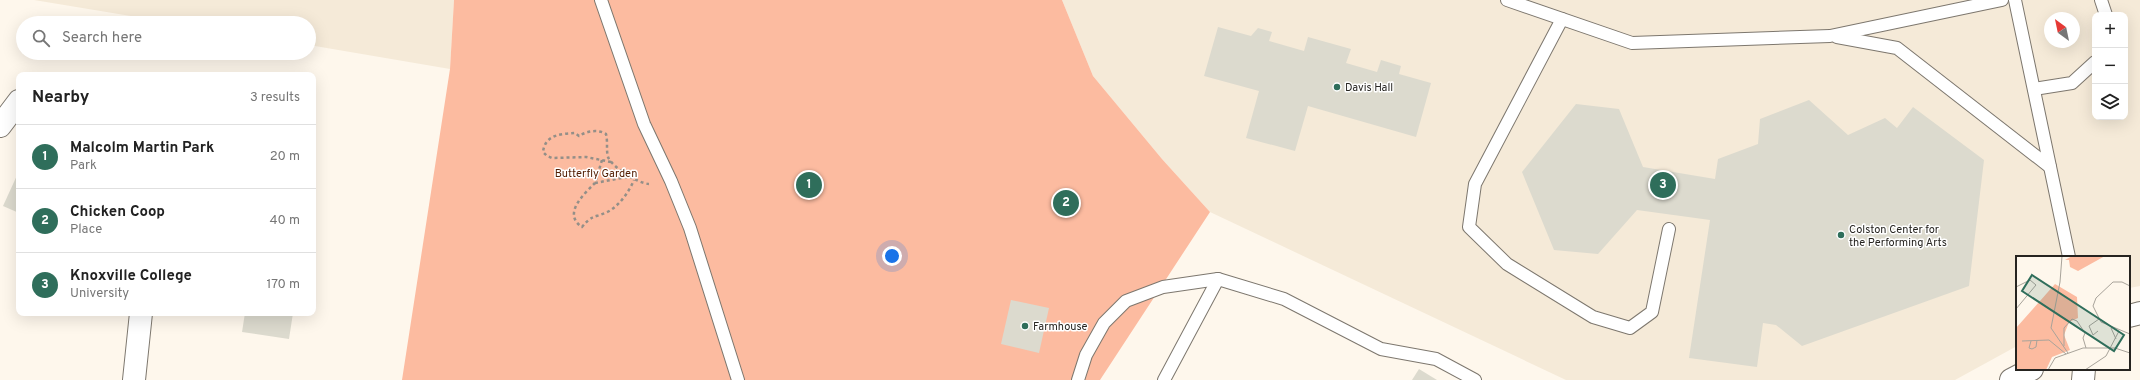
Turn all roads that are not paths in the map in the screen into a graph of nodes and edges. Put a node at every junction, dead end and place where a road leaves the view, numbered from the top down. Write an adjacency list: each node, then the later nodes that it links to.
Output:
1 (601, 0): 23 (lane)
2 (1507, 0): 7 (lane)
3 (2002, 0): 8 (lane)
4 (2016, 0): 10 (lane)
5 (2101, 0): 6 (lane)
6 (2105, 12)
7 (1562, 19): 8 (lane); 14 (lane)
8 (1830, 36): 13 (lane)
9 (2092, 65): 10 (lane)
10 (2034, 89): 13 (lane)
11 (16, 105): 12 (street)
12 (0, 126)
13 (2050, 167): 15 (lane)
14 (1669, 229)
15 (2069, 256)
16 (1218, 279): 24 (lane); 25 (lane); 26 (lane)
17 (2140, 313): 19 (street)
18 (142, 316): 22 (street)
19 (2130, 316)
20 (2030, 370): 27 (street)
21 (2084, 370): 28 (street)
22 (134, 380)
23 (738, 380)
24 (1078, 380)
25 (1164, 380)
26 (1475, 380)
27 (2011, 380)
28 (2083, 380)

